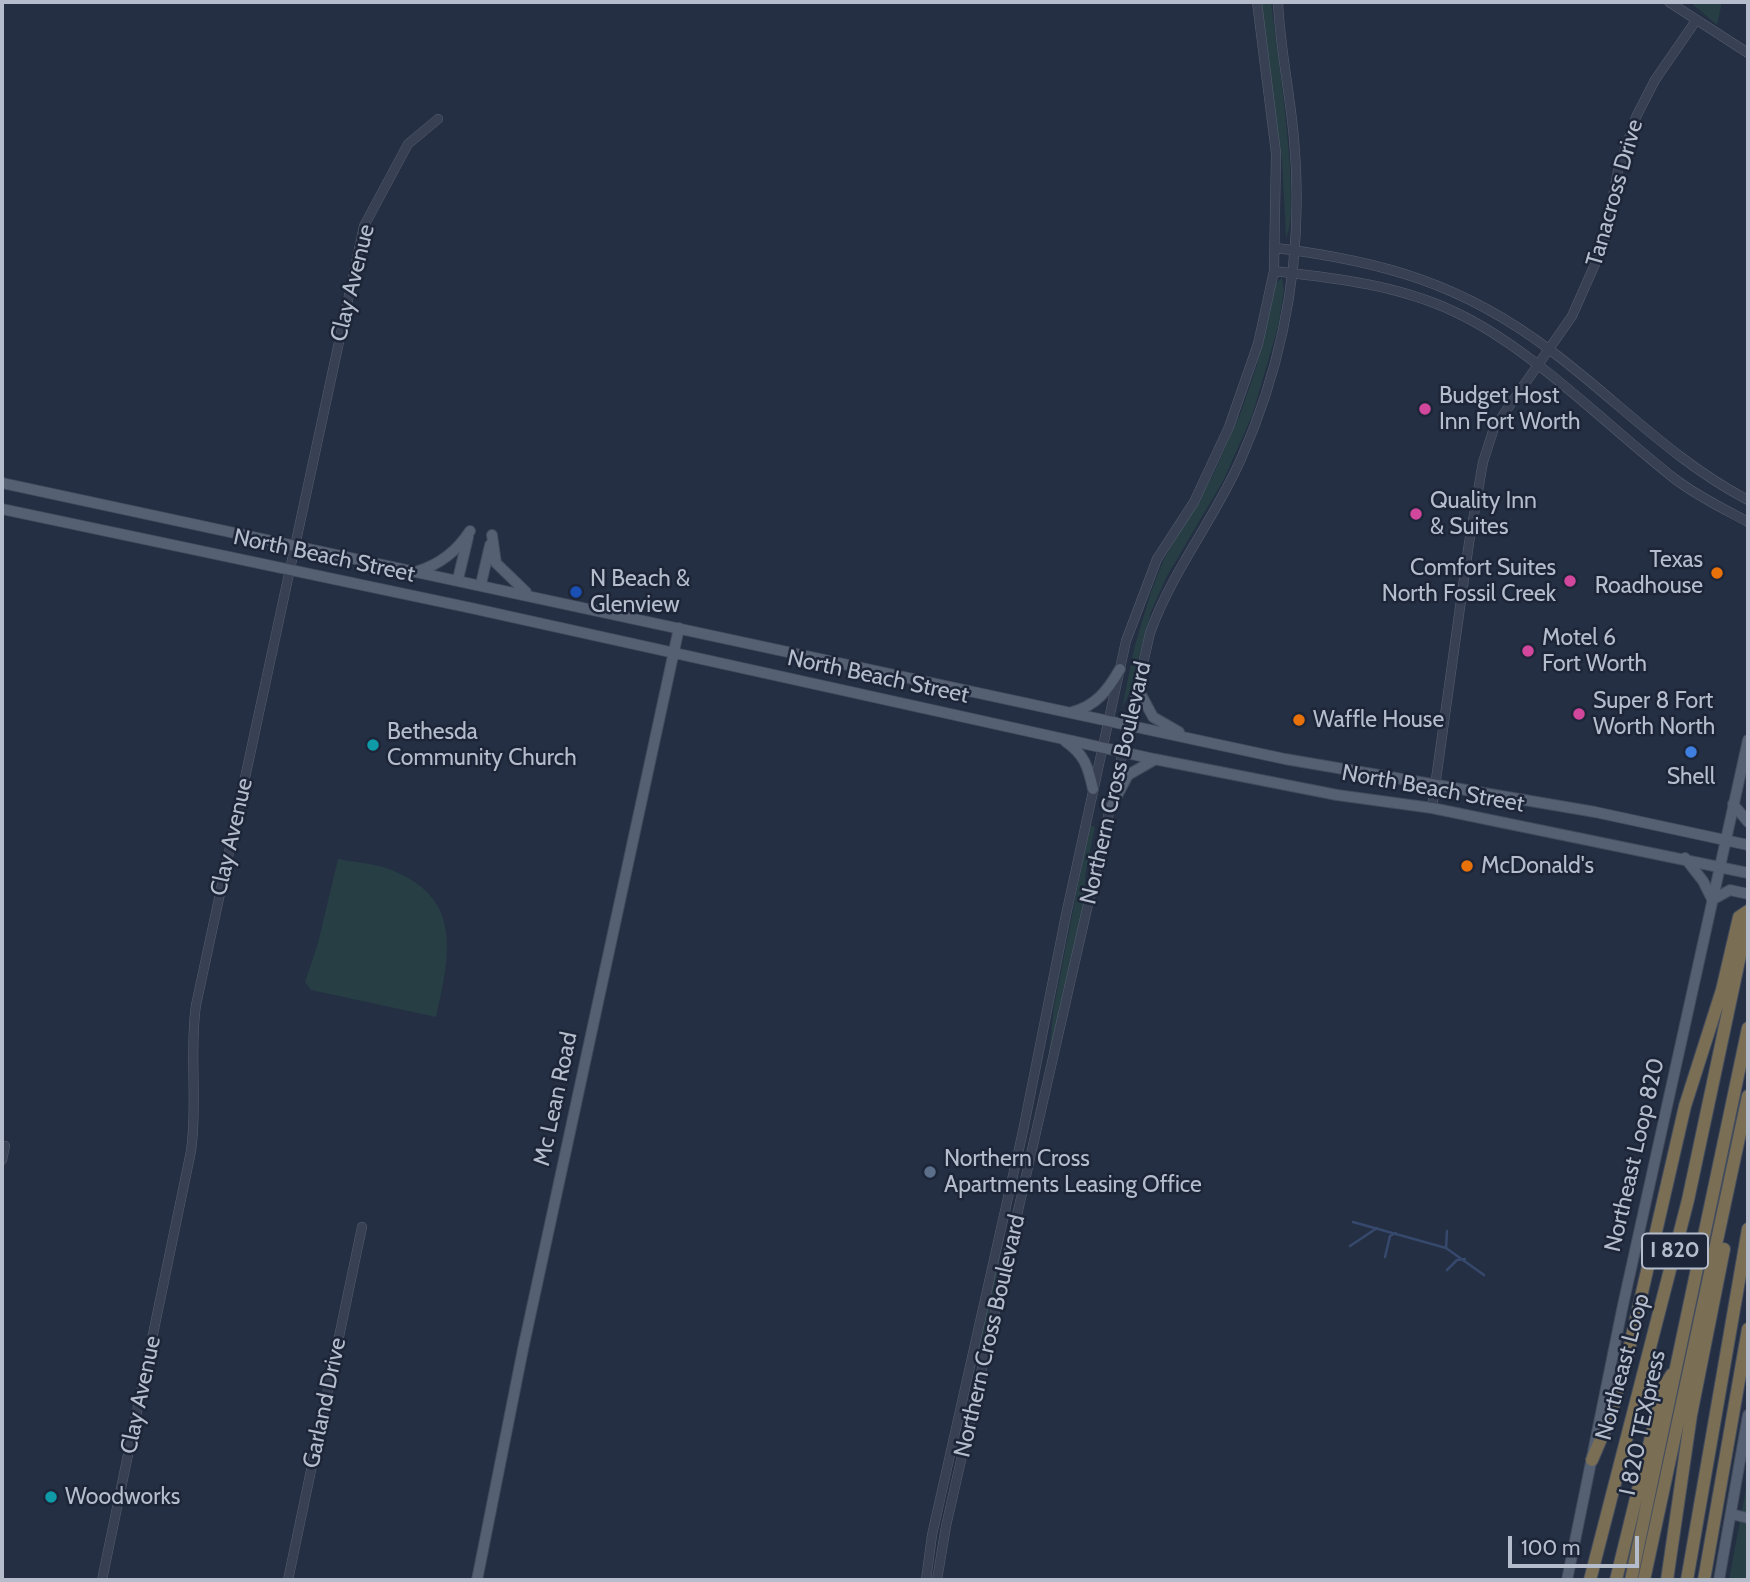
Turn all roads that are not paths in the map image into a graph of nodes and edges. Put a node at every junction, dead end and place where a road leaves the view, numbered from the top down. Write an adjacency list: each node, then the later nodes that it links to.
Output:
1 (1257, 2): 7 (street, Northern Cross Boulevard)
2 (1278, 2): 8 (street, Northern Cross Boulevard)
3 (1669, 2): 4 (street)
4 (1695, 22): 5 (street); 11 (street, Tanacross Drive)
5 (1748, 52)
6 (438, 119): 19 (street, Clay Avenue)
7 (1276, 248): 8 (street); 9 (street, Northern Cross Boulevard)
8 (1296, 251): 10 (street, Northern Cross Boulevard); 11 (street)
9 (1274, 271): 10 (street); 27 (street, Northern Cross Boulevard)
10 (1294, 273): 12 (street); 28 (street, Northern Cross Boulevard)
11 (1549, 349): 12 (street, Tanacross Drive); 13 (street)
12 (1537, 365): 14 (street); 38 (street, Tanacross Drive)
13 (1689, 465): 14 (street); 16 (street)
14 (1678, 482): 18 (street)
15 (2, 483): 19 (main road, North Beach Street)
16 (1748, 500)
17 (2, 509): 20 (main road, North Beach Street)
18 (1748, 522)
19 (295, 545): 20 (street, Clay Avenue); 21 (main road, North Beach Street)
20 (289, 571): 26 (main road, North Beach Street); 70 (street, Clay Avenue)
21 (418, 571): 22 (main road, North Beach Street); 22 (main road)
22 (458, 579): 23 (main road, North Beach Street)
23 (481, 584): 24 (main road, North Beach Street); 24 (main road)
24 (528, 594): 25 (main road, North Beach Street)
25 (679, 628): 26 (main road, Mc Lean Road); 29 (main road, North Beach Street)
26 (673, 654): 32 (main road, North Beach Street); 72 (main road, Mc Lean Road)
27 (1120, 669): 29 (main road); 30 (street, Northern Cross Boulevard)
28 (1138, 687): 31 (street, Northern Cross Boulevard); 34 (main road)
29 (1067, 714): 30 (main road, North Beach Street)
30 (1108, 722): 31 (main road, North Beach Street); 35 (street, Northern Cross Boulevard)
31 (1129, 726): 34 (main road, North Beach Street); 36 (street, Northern Cross Boulevard)
32 (1059, 737): 35 (main road, North Beach Street); 39 (main road)
33 (1748, 740): 40 (main road, Northeast Loop 820)
34 (1205, 742): 38 (main road, North Beach Street)
35 (1102, 747): 36 (main road, North Beach Street); 39 (street, Northern Cross Boulevard)
36 (1123, 752): 37 (main road, North Beach Street); 41 (street, Northern Cross Boulevard)
37 (1154, 759): 41 (main road); 42 (main road, North Beach Street)
38 (1435, 784): 42 (street, Tanacross Drive); 44 (main road, North Beach Street)
39 (1093, 789): 56 (street, Northern Cross Boulevard)
40 (1734, 804): 43 (main road); 44 (main road, Northeast Loop 820)
41 (1111, 807): 57 (street, Northern Cross Boulevard)
42 (1432, 808): 46 (main road, North Beach Street)
43 (1748, 822)
44 (1724, 839): 45 (main road, North Beach Street); 47 (main road, Northeast Loop 820)
45 (1748, 845)
46 (1685, 858): 47 (main road, North Beach Street); 50 (main road)
47 (1719, 866): 48 (main road, North Beach Street); 50 (main road, Northeast Loop 820)
48 (1748, 873)
49 (1748, 894): 50 (main road)
50 (1712, 900): 65 (main road, Northeast Loop 820)
51 (1748, 911): 65 (highway)
52 (1748, 918): 76 (highway, Northeast Loop / I 820)
53 (1748, 1028): 63 (highway, I 820 TEXpress)
54 (1748, 1096): 59 (highway, I 820 TEXpress)
55 (5, 1146): 58 (street)
56 (1019, 1151): 57 (street); 73 (street, Northern Cross Boulevard)
57 (1033, 1153): 74 (street, Northern Cross Boulevard)
58 (2, 1160)
59 (1733, 1170): 79 (highway, I 820 TEXpress); 80 (highway)
60 (362, 1227): 71 (street, Garland Drive)
61 (1748, 1229): 81 (highway, I 820)
62 (1748, 1329): 82 (highway)
63 (1676, 1367): 77 (highway); 78 (highway, I 820 TEXpress)
64 (1748, 1415): 66 (main road)
65 (1592, 1460): 75 (main road, Northeast Loop 820)
66 (1735, 1497): 67 (main road); 68 (main road)
67 (1748, 1500)
68 (1731, 1514): 69 (main road); 83 (main road)
69 (1748, 1518)
70 (102, 1580)
71 (288, 1580)
72 (477, 1580)
73 (926, 1580)
74 (937, 1580)
75 (1567, 1580)
76 (1590, 1580)
77 (1616, 1580)
78 (1631, 1580)
79 (1644, 1580)
80 (1667, 1580)
81 (1687, 1580)
82 (1704, 1580)
83 (1719, 1580)

